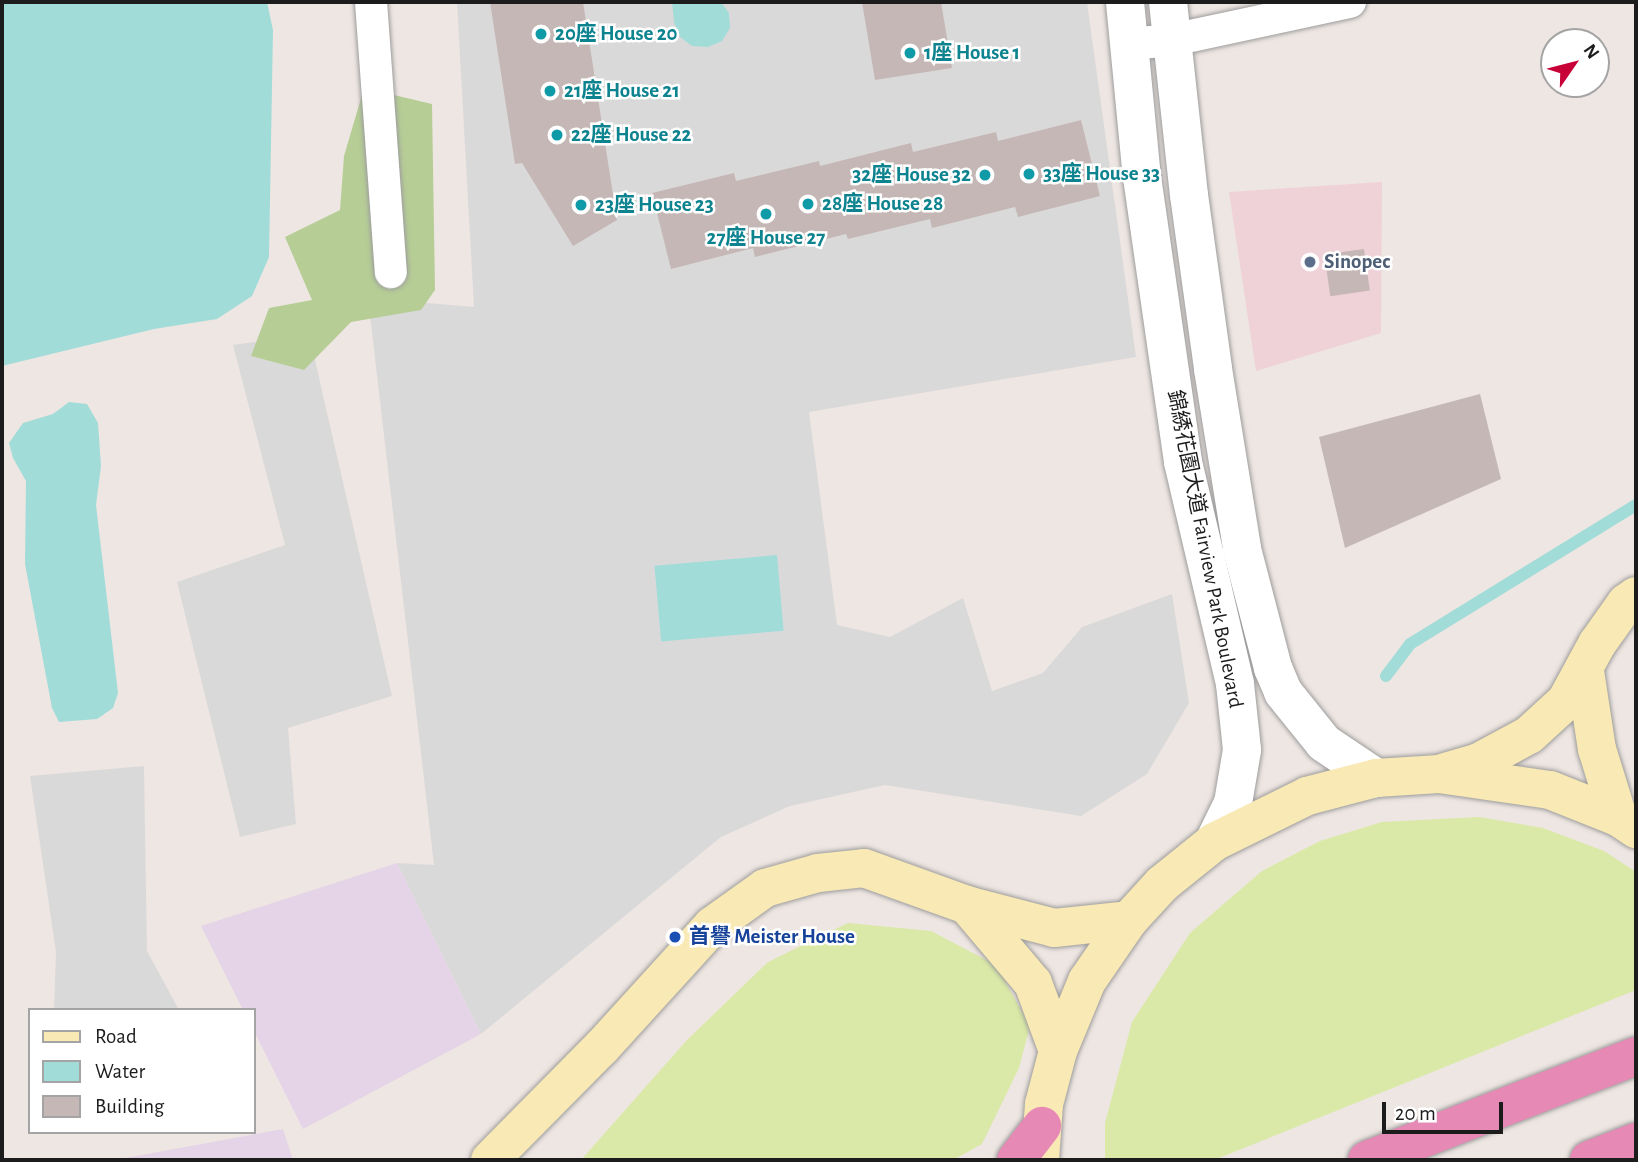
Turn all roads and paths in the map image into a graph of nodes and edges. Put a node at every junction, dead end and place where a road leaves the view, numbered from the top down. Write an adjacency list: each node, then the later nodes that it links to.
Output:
1 (371, 2): 7 (street)
2 (1125, 2): 6 (street, 錦綉花園大道 Fairview Park Boulevard)
3 (1168, 2): 5 (street, 錦綉花園大道 Fairview Park Boulevard)
4 (1350, 2): 5 (street)
5 (1172, 40): 6 (street); 11 (street, 錦綉花園大道 Fairview Park Boulevard)
6 (1130, 44): 13 (street, 錦綉花園大道 Fairview Park Boulevard)
7 (391, 272)
8 (1636, 596): 9 (main road)
9 (1585, 671): 10 (main road); 12 (main road)
10 (1440, 774): 11 (main road); 12 (main road)
11 (1376, 778): 13 (main road)
12 (1627, 823)
13 (1214, 842): 15 (main road)
14 (967, 905): 15 (main road); 16 (main road); 20 (main road)
15 (1129, 920): 16 (main road)
16 (1058, 1051): 19 (main road)
17 (1636, 1056): 22 (highway)
18 (1636, 1142): 23 (highway)
19 (1041, 1143): 21 (highway)
20 (490, 1160)
21 (1016, 1160)
22 (1367, 1160)
23 (1590, 1160)

